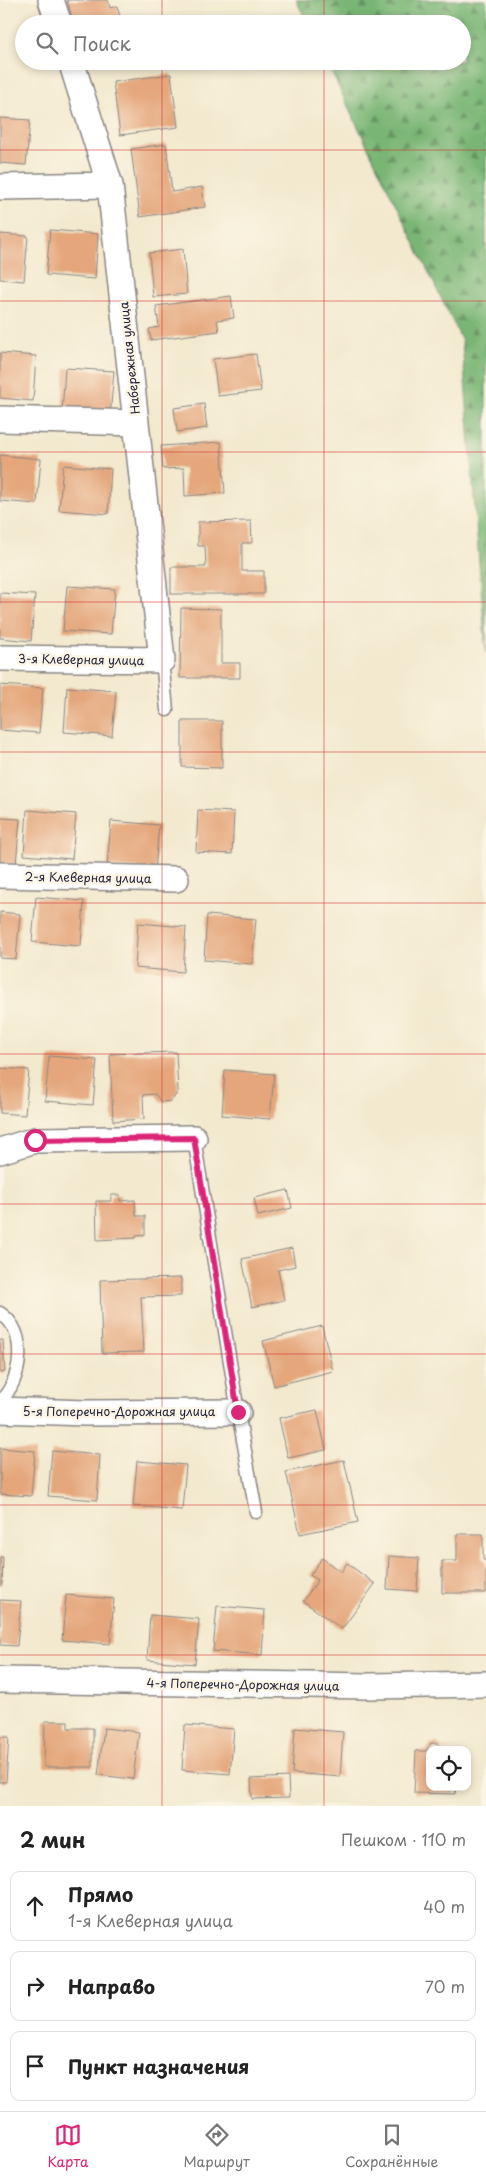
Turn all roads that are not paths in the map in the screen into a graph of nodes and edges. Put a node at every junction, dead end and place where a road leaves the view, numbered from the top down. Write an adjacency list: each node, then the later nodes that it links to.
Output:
1 (51, 0): 2 (street)
2 (56, 15)
3 (74, 70): 4 (street, Набережная улица)
4 (110, 185): 5 (street); 7 (street, Набережная улица)
5 (0, 187)
6 (0, 419): 7 (street)
7 (136, 423): 9 (street, Набережная улица)
8 (0, 658): 9 (street, 3-я Клеверная улица)
9 (162, 660): 10 (lane)
10 (167, 710)
11 (0, 875): 12 (street, 2-я Клеверная улица)
12 (176, 879)
13 (194, 1138): 14 (street); 18 (lane)
14 (0, 1151)
15 (0, 1313): 16 (lane)
16 (0, 1401)
17 (0, 1410): 18 (street, 5-я Поперечно-Дорожная улица)
18 (238, 1412): 19 (lane)
19 (256, 1512)
20 (0, 1680): 21 (street, 4-я Поперечно-Дорожная улица)
21 (486, 1684)

